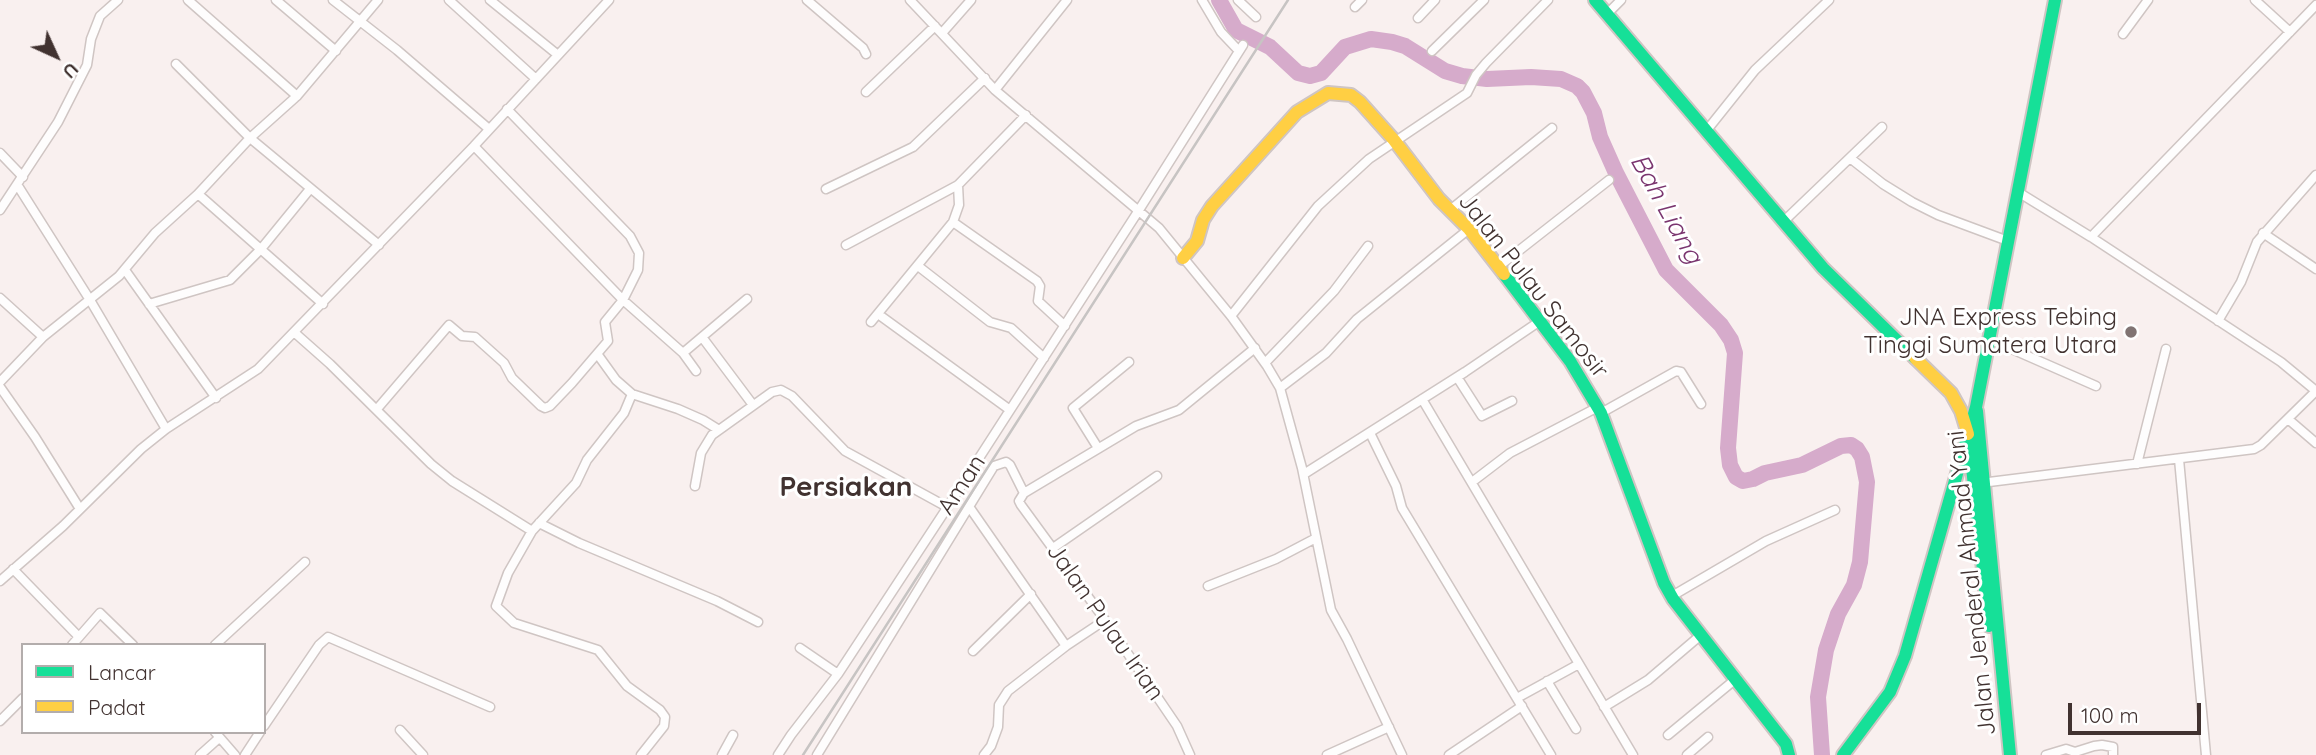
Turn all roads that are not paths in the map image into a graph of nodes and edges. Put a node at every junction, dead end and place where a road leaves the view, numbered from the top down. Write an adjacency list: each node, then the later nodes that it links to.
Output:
1 (118, 0): 55 (street)
2 (188, 0): 42 (street)
3 (276, 0): 33 (street)
4 (333, 0): 28 (street)
5 (378, 0): 28 (street)
6 (449, 0): 39 (street)
7 (490, 0): 36 (street)
8 (609, 0): 36 (street)
9 (807, 0): 35 (street)
10 (910, 0): 29 (street)
11 (971, 0): 31 (street)
12 (1067, 0): 40 (street)
13 (1202, 0): 65 (street, Aman)
14 (1238, 0): 26 (street)
15 (1434, 0): 27 (street)
16 (1484, 0): 34 (street)
17 (1548, 0): 50 (street)
18 (1595, 0): 25 (main road)
19 (1621, 0): 25 (street)
20 (1829, 0): 48 (street)
21 (2055, 0): 61 (main road)
22 (2148, 0): 32 (street)
23 (2255, 0): 30 (street)
24 (2316, 5): 30 (street)
25 (1607, 14): 48 (main road)
26 (1256, 17)
27 (1418, 18)
28 (360, 22): 33 (street); 47 (street)
29 (935, 26): 31 (street); 41 (street)
30 (2290, 32): 70 (street)
31 (942, 33): 38 (street)
32 (2123, 34)
33 (337, 51): 42 (street)
34 (1432, 51)
35 (866, 54)
36 (558, 55): 39 (street)
37 (176, 64): 49 (street)
38 (985, 78): 40 (street); 60 (street)
39 (536, 79): 43 (street)
40 (995, 90): 44 (street)
41 (866, 92)
42 (298, 96): 49 (street)
43 (508, 109): 47 (street); 84 (street)
44 (1026, 115): 57 (street); 65 (street)
45 (1882, 127): 53 (street)
46 (1552, 128): 64 (street)
47 (489, 129): 51 (street)
48 (1707, 130): 66 (main road)
49 (250, 138): 59 (street); 62 (street)
50 (1394, 140): 64 (main road, Jalan Pulau Samosir); 76 (main road, Jalan Pulau Samosir); 88 (street)
51 (474, 146): 72 (street); 84 (street)
52 (0, 153): 55 (street)
53 (1850, 158): 66 (street); 71 (street)
54 (2316, 175): 69 (street)
55 (23, 177): 58 (street)
56 (1609, 180): 78 (street)
57 (958, 185): 67 (street); 73 (street)
58 (18, 187): 63 (street); 83 (street)
59 (310, 189): 72 (street); 75 (street)
60 (826, 189)
61 (2018, 192): 70 (street); 71 (main road)
62 (198, 194): 75 (street); 80 (street)
63 (0, 210)
64 (1450, 210): 68 (main road, Jalan Pulau Samosir)
65 (1139, 211): 76 (street); 92 (street, Aman)
66 (1784, 221): 110 (main road)
67 (953, 222): 77 (street); 92 (street)
68 (1469, 229): 78 (main road, Jalan Pulau Samosir); 108 (street)
69 (2263, 233): 79 (street); 90 (street)
70 (2091, 237): 90 (street)
71 (2008, 241): 96 (main road)
72 (379, 245): 86 (street)
73 (846, 245)
74 (1368, 246): 103 (street)
75 (261, 249): 85 (street); 86 (street)
76 (1183, 258): 88 (street)
77 (918, 266): 87 (street); 101 (street)
78 (1498, 267): 89 (main road, Jalan Pulau Samosir)
79 (2316, 269)
80 (125, 270): 83 (street); 85 (street)
81 (0, 298): 94 (street)
82 (747, 299): 95 (street)
83 (90, 300): 94 (street); 122 (street)
84 (623, 300): 99 (street); 100 (street)
85 (149, 304): 112 (street)
86 (323, 304): 93 (street)
87 (878, 314): 91 (street); 119 (street)
88 (1231, 316): 97 (street)
89 (1540, 321): 105 (street); 120 (main road, Jalan Pulau Samosir)
90 (2218, 321): 109 (street)
91 (871, 323)
92 (1065, 326): 101 (street, Aman)
93 (295, 333): 112 (street); 118 (street)
94 (43, 337): 106 (street)
95 (702, 337): 99 (street); 116 (street)
96 (1989, 339): 107 (street); 117 (main road)
97 (1255, 348): 103 (street); 127 (street)
98 (2166, 349): 129 (street)
99 (682, 353): 104 (street)
100 (598, 355): 111 (street); 118 (street)
101 (1044, 358): 119 (street, Aman)
102 (1129, 362): 127 (street)
103 (1265, 363): 108 (street)
104 (696, 371)
105 (1457, 377): 113 (street); 114 (street)
106 (0, 385): 138 (street)
107 (2096, 386)
108 (1280, 388): 130 (street)
109 (2316, 391): 121 (street)
110 (1951, 393): 117 (main road); 125 (main road)
111 (632, 394): 123 (street); 140 (street)
112 (215, 398): 122 (street)
113 (1422, 399): 124 (street); 132 (street)
114 (1512, 401)
115 (1701, 404): 120 (street)
116 (753, 405): 123 (street); 136 (street)
117 (1976, 407): 125 (main road); 133 (main road, Jalan Jenderal Ahmad Yani)
118 (377, 409): 141 (street)
119 (1010, 410): 136 (street, Aman)
120 (1599, 410): 132 (street); 149 (main road, Jalan Pulau Samosir)
121 (2288, 419): 126 (street); 128 (street)
122 (166, 429): 138 (street)
123 (719, 430): 134 (street)
124 (1370, 433): 130 (street); 164 (street)
125 (1968, 434): 133 (main road, Jalan Jenderal Ahmad Yani); 196 (main road)
126 (2316, 443)
127 (1098, 448): 135 (street)
128 (2179, 459): 129 (street); 201 (street)
129 (2137, 464): 133 (street)
130 (1304, 474): 142 (street)
131 (1157, 476): 143 (street)
132 (1472, 482): 160 (street)
133 (1979, 484): 197 (main road, Jalan Jenderal Ahmad Yani); 198 (main road, Jalan Jenderal Ahmad Yani)
134 (695, 486)
135 (1024, 493): 137 (street); 143 (street, Jalan Pulau Irian)
136 (947, 507): 161 (street, Aman)
137 (970, 508): 148 (street); 186 (street)
138 (80, 509): 145 (street)
139 (1835, 510): 149 (street)
140 (539, 523): 141 (street); 151 (street)
141 (532, 531): 183 (street)
142 (1316, 537): 147 (street); 171 (street)
143 (1053, 548): 150 (street, Jalan Pulau Irian)
144 (304, 562): 156 (street)
145 (13, 569): 146 (street); 153 (street)
146 (0, 581)
147 (1208, 586)
148 (1031, 594): 157 (street); 159 (street)
149 (1672, 596): 152 (main road, Jalan Pulau Samosir)
150 (1105, 620): 157 (street); 188 (street, Jalan Pulau Irian)
151 (758, 622)
152 (1702, 634): 162 (main road, Jalan Pulau Samosir); 168 (street)
153 (79, 637): 154 (street); 155 (street)
154 (74, 643)
155 (131, 643)
156 (217, 643)
157 (1066, 646): 187 (street)
158 (800, 648): 161 (street)
159 (973, 652)
160 (1579, 664): 163 (street); 168 (street)
161 (838, 674): 185 (street, Aman)
162 (1737, 678): 176 (street); 195 (main road, Jalan Pulau Samosir)
163 (1546, 681): 164 (street); 172 (street)
164 (1517, 698): 166 (street)
165 (21, 700): 169 (street)
166 (1522, 706): 191 (street); 192 (street)
167 (489, 707): 170 (street)
168 (1604, 707): 193 (street)
169 (0, 721)
170 (266, 723)
171 (1389, 727): 189 (street); 190 (street)
172 (1576, 729)
173 (400, 730): 182 (street)
174 (259, 734): 181 (street)
175 (217, 735): 179 (street); 180 (street)
176 (1668, 735)
177 (733, 736): 184 (street)
178 (1708, 737): 194 (street)
179 (200, 755)
180 (235, 755)
181 (244, 755)
182 (423, 755)
183 (641, 755)
184 (722, 755)
185 (778, 755)
186 (817, 755)
187 (984, 755)
188 (1190, 755)
189 (1327, 755)
190 (1402, 755)
191 (1449, 755)
192 (1551, 755)
193 (1633, 755)
194 (1687, 755)
195 (1789, 755)
196 (1843, 755)
197 (2003, 755)
198 (2010, 755)
199 (2046, 755): 200 (street)
200 (2113, 755)
201 (2206, 755)

